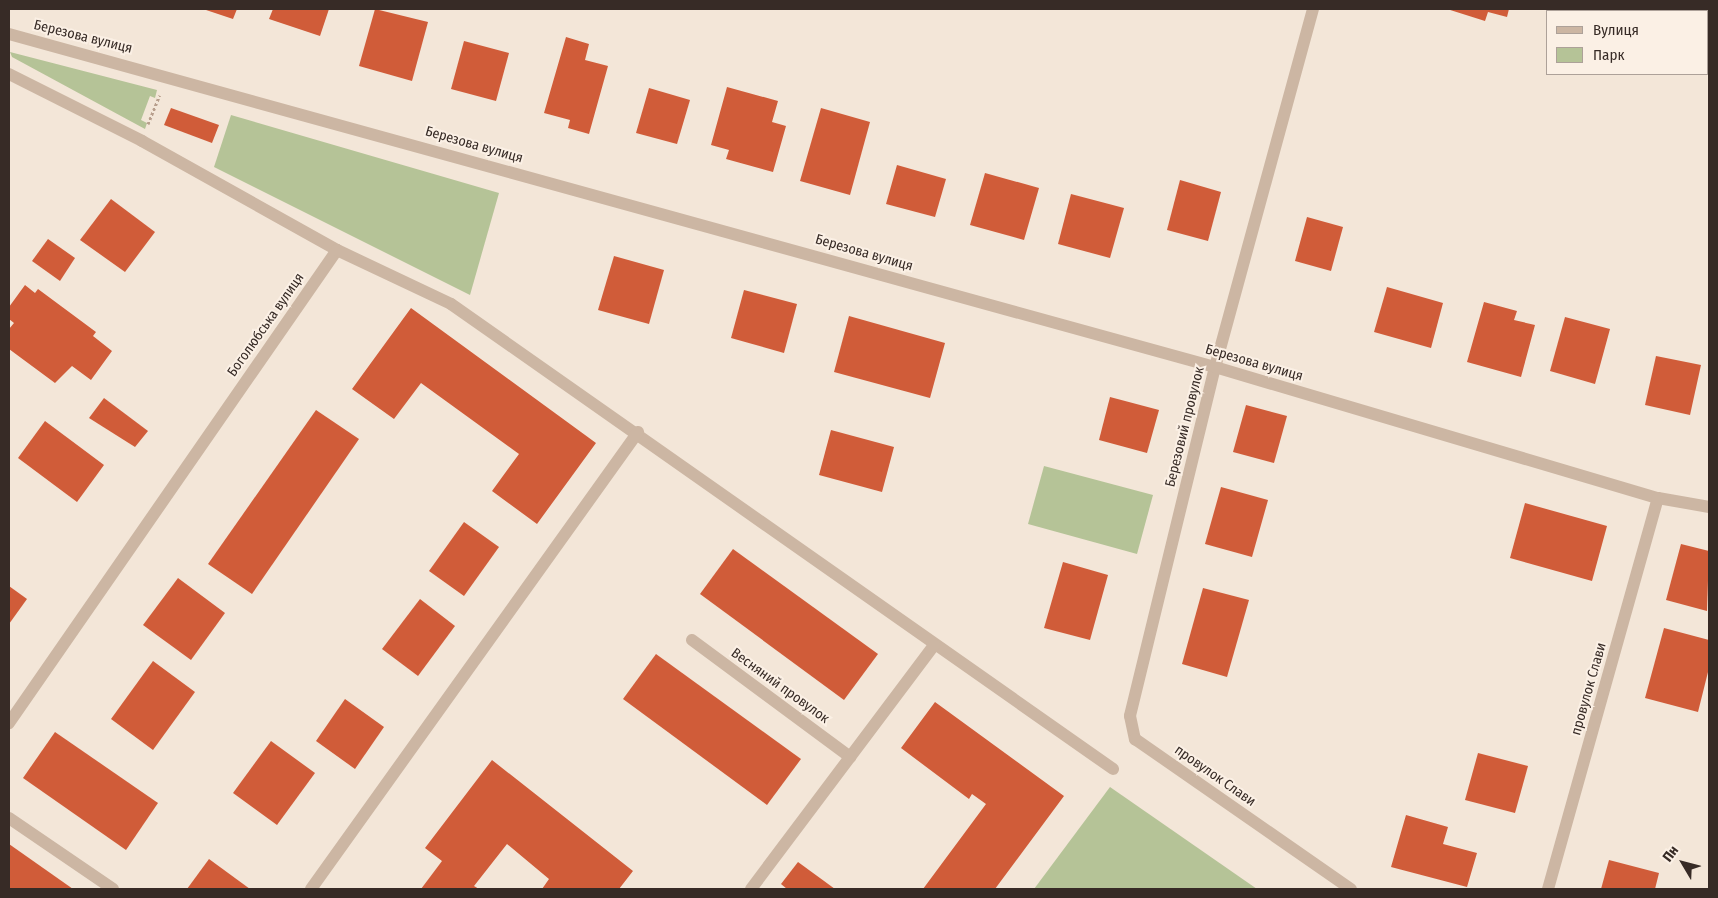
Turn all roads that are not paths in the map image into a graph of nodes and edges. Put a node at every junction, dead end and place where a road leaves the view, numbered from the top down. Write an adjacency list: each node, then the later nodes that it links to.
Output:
1 (1313, 9): 5 (street, Березовий провулок)
2 (9, 34): 5 (street, Березова вулиця)
3 (9, 74): 4 (street)
4 (336, 250): 6 (street); 11 (street, Боголюбська вулиця)
5 (1215, 367): 7 (street, Березова вулиця); 12 (street, Березовий провулок)
6 (638, 432): 10 (street); 17 (street)
7 (1658, 498): 8 (street, Березова вулиця); 20 (street, провулок Слави)
8 (1709, 507)
9 (692, 640): 13 (street, Весняний провулок)
10 (934, 645): 13 (street); 14 (street)
11 (9, 723)
12 (1135, 738): 19 (street, провулок Слави)
13 (850, 757): 18 (street)
14 (1113, 769)
15 (9, 818): 16 (street)
16 (113, 889)
17 (312, 889)
18 (751, 889)
19 (1351, 889)
20 (1548, 889)

